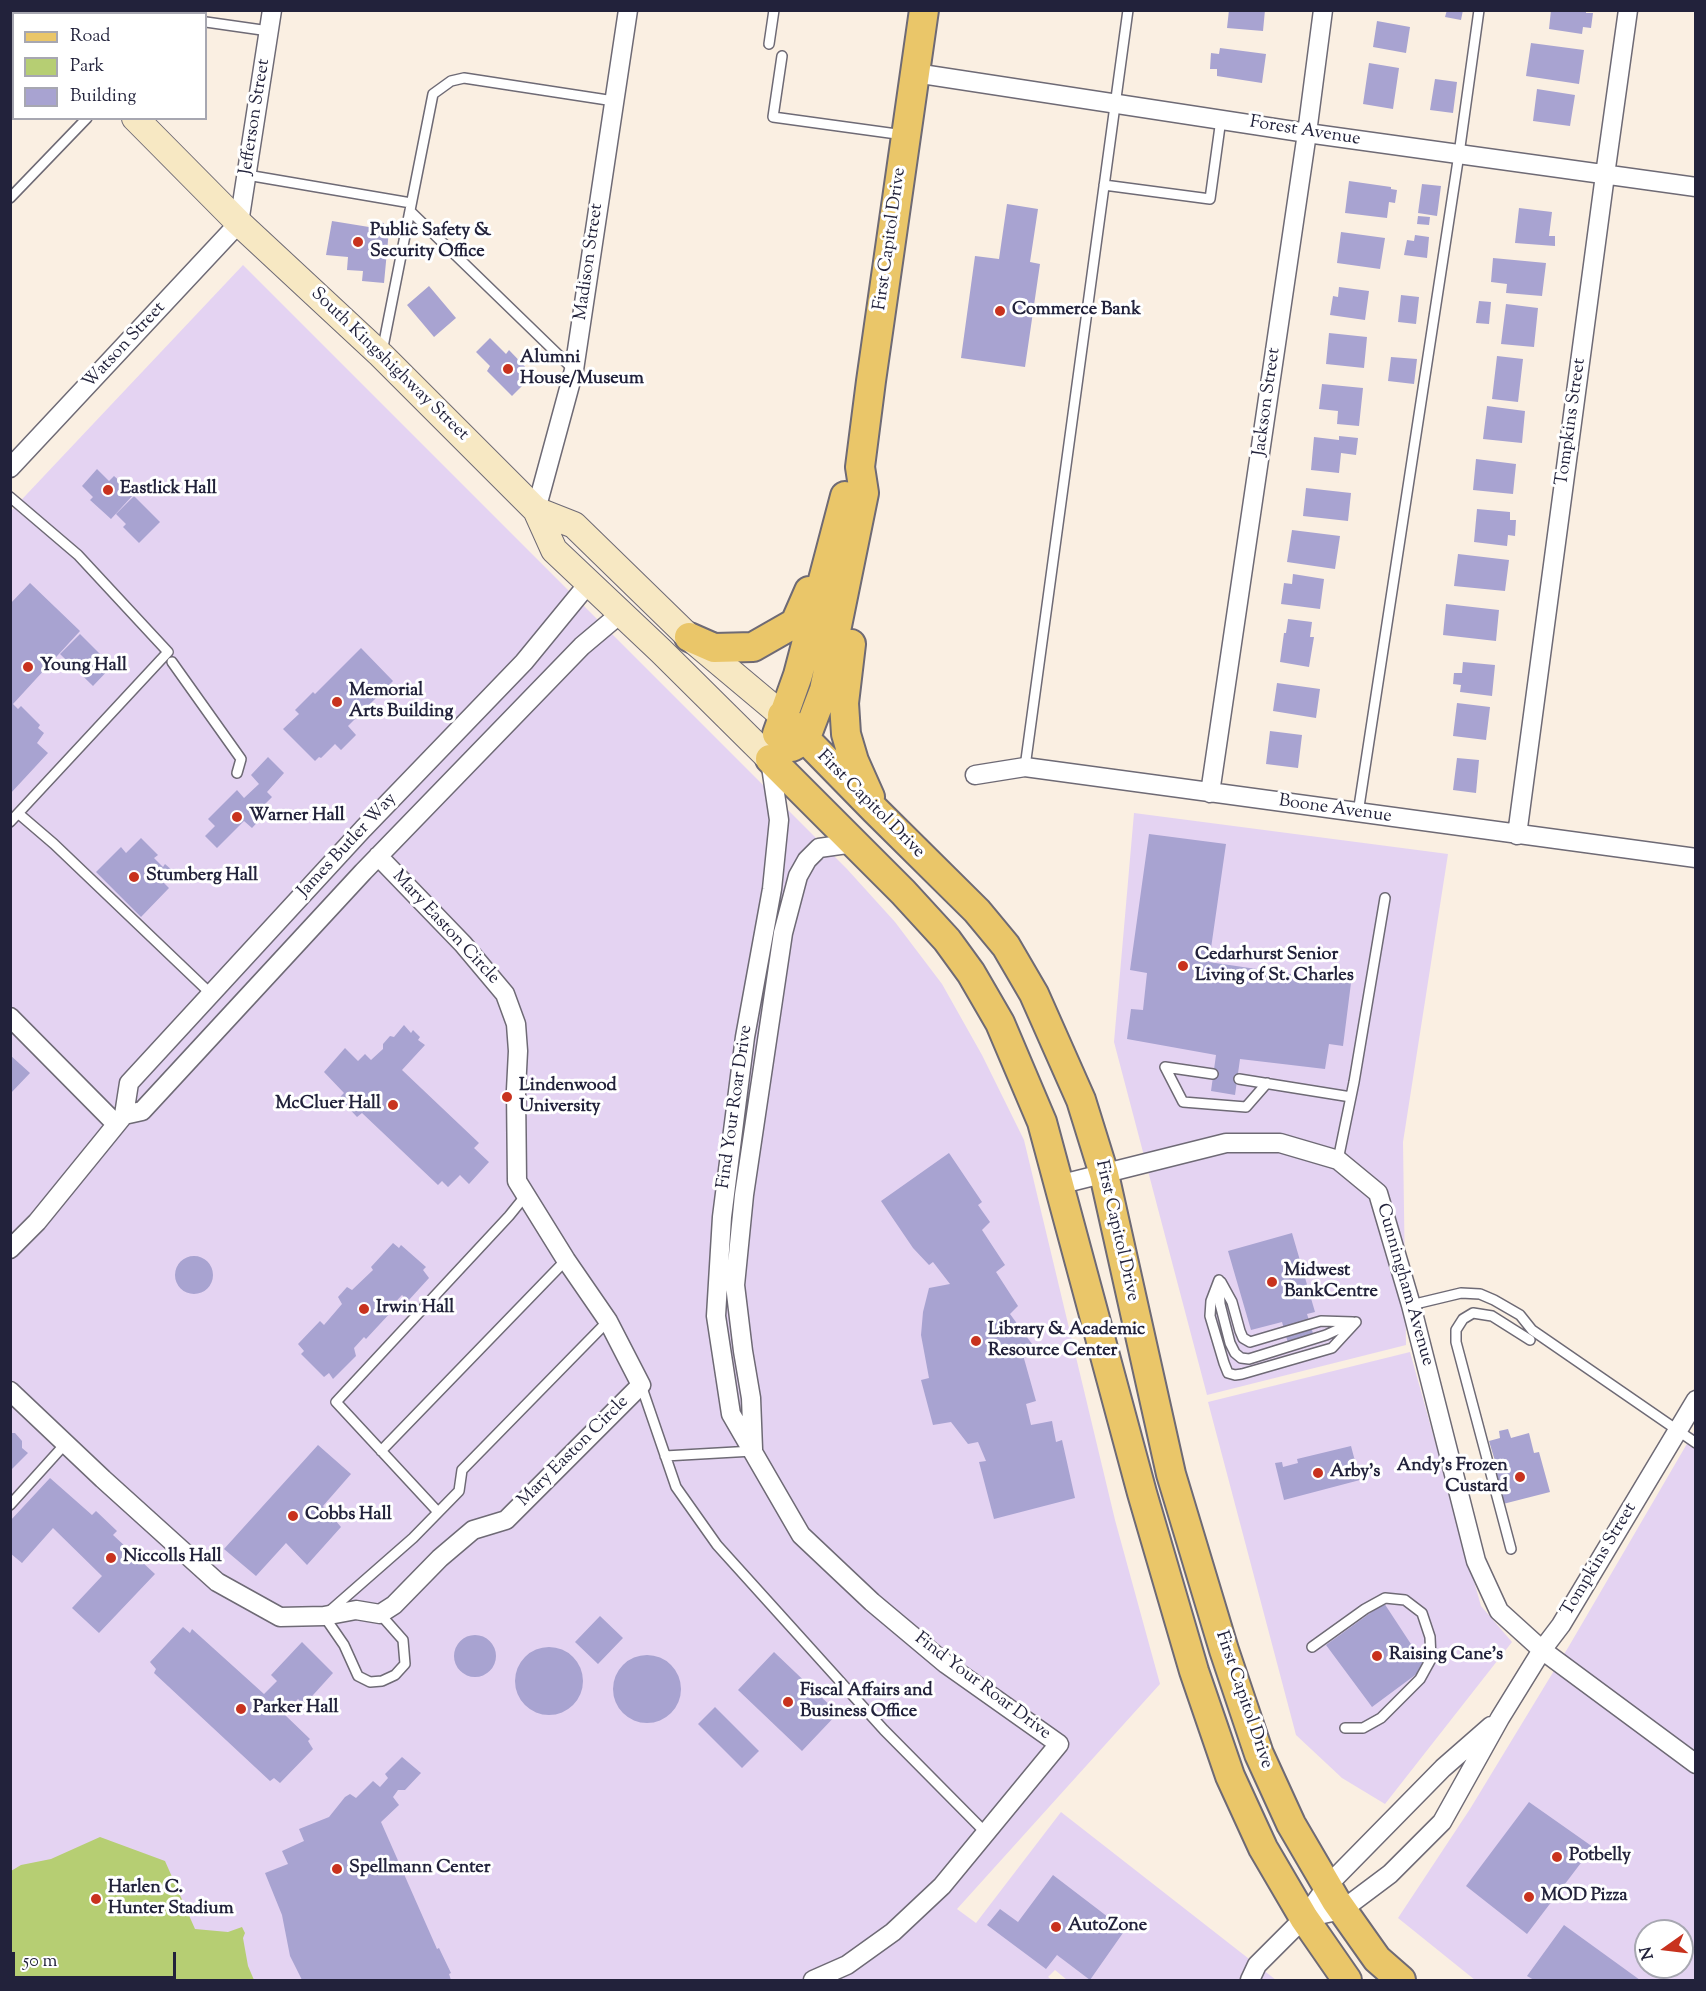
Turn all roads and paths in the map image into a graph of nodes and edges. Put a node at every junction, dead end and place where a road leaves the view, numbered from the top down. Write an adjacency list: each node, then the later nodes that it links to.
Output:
1 (272, 10): 10 (street, Jefferson Street)
2 (628, 10): 14 (street, Madison Street)
3 (774, 10): 11 (lane)
4 (924, 10): 13 (main road, First Capitol Drive)
5 (1128, 10): 15 (lane)
6 (1323, 10): 19 (street, Jackson Street)
7 (1479, 10): 21 (lane)
8 (1628, 10): 23 (street, Tompkins Street)
9 (207, 22): 10 (lane)
10 (269, 31): 22 (street, Jefferson Street)
11 (769, 44)
12 (782, 56): 20 (lane)
13 (915, 73): 15 (street, Forest Avenue); 20 (main road, First Capitol Drive)
14 (614, 101): 27 (lane); 30 (street, Madison Street)
15 (1115, 104): 16 (street, Forest Avenue); 24 (lane)
16 (1221, 119): 19 (street, Forest Avenue); 24 (lane)
17 (85, 120): 26 (lane)
18 (137, 120): 28 (main road, South Kingshighway Street)
19 (1307, 133): 21 (street, Forest Avenue); 46 (street, Jackson Street)
20 (906, 136): 32 (main road, First Capitol Drive)
21 (1459, 154): 23 (street, Forest Avenue); 48 (lane)
22 (247, 175): 27 (lane); 28 (street, Jefferson Street)
23 (1605, 175): 25 (street, Forest Avenue); 51 (street, Tompkins Street)
24 (1104, 185): 43 (lane)
25 (1695, 187)
26 (10, 198)
27 (411, 207): 29 (lane); 30 (lane)
28 (239, 223): 29 (main road, South Kingshighway Street); 31 (street, Watson Street)
29 (381, 355): 34 (main road, South Kingshighway Street)
30 (574, 370): 34 (street, Madison Street)
31 (10, 468)
32 (862, 480): 35 (main road, First Capitol Drive); 41 (main road, First Capitol Drive); 47 (main road)
33 (10, 496): 49 (lane)
34 (536, 510): 36 (main road, South Kingshighway Street); 38 (main road, South Kingshighway Street)
35 (837, 526): 38 (main road); 40 (main road, First Capitol Drive)
36 (588, 584): 37 (main road, South Kingshighway Street); 56 (street, James Butler Way)
37 (620, 614): 42 (main road, South Kingshighway Street); 53 (street, James Butler Way)
38 (689, 636): 40 (main road, South Kingshighway Street)
39 (172, 662): 44 (lane)
40 (782, 715): 41 (main road, First Capitol Drive); 42 (main road, First Capitol Drive)
41 (805, 740): 42 (main road, First Capitol Drive); 47 (main road, First Capitol Drive)
42 (770, 759): 52 (main road, First Capitol Drive); 81 (street, Find Your Roar Drive)
43 (1025, 766): 45 (street, Boone Avenue); 46 (street, Boone Avenue)
44 (237, 773)
45 (975, 776)
46 (1210, 793): 48 (street, Boone Avenue)
47 (875, 810): 64 (main road, First Capitol Drive)
48 (1358, 813): 51 (street, Boone Avenue)
49 (19, 814): 50 (lane); 56 (lane)
50 (10, 822)
51 (1517, 835): 54 (street, Boone Avenue)
52 (854, 843): 65 (main road, First Capitol Drive); 81 (street, Find Your Roar Drive)
53 (378, 856): 62 (street, James Butler Way); 66 (street, Mary Easton Circle)
54 (1695, 858)
55 (1385, 898): 61 (lane)
56 (210, 993): 62 (street, James Butler Way)
57 (10, 1017): 62 (street)
58 (1213, 1074): 60 (lane)
59 (1239, 1079): 60 (lane)
60 (1267, 1083): 61 (lane)
61 (1351, 1097): 63 (lane)
62 (120, 1120): 67 (street, James Butler Way)
63 (1338, 1160): 64 (street, Cunningham Avenue); 70 (street, Cunningham Avenue)
64 (1104, 1174): 65 (street, Cunningham Avenue); 94 (main road, First Capitol Drive)
65 (1058, 1185): 96 (main road, First Capitol Drive)
66 (526, 1195): 68 (street, Mary Easton Circle); 80 (lane)
67 (10, 1249)
68 (566, 1260): 71 (street, Mary Easton Circle); 80 (lane)
69 (1220, 1280): 72 (lane); 72 (lane); 72 (lane)
70 (1411, 1305): 77 (lane); 89 (street, Cunningham Avenue)
71 (608, 1321): 74 (street, Mary Easton Circle); 84 (lane)
72 (1356, 1322)
73 (1530, 1340): 85 (lane)
74 (641, 1385): 82 (lane); 86 (street, Mary Easton Circle)
75 (10, 1391): 78 (street)
76 (1695, 1401): 77 (street, Tompkins Street)
77 (1677, 1431): 79 (lane); 89 (street, Tompkins Street)
78 (66, 1443): 83 (lane); 87 (street)
79 (1695, 1443)
80 (381, 1451): 84 (lane)
81 (753, 1451): 82 (lane); 93 (street, Find Your Roar Drive)
82 (665, 1456): 93 (lane)
83 (10, 1505)
84 (438, 1512): 87 (lane)
85 (1511, 1549)
86 (380, 1614): 87 (street); 87 (lane)
87 (324, 1616)
88 (1312, 1647): 91 (lane)
89 (1542, 1650): 90 (street, Tompkins Street); 92 (street, Cunningham Avenue)
90 (1500, 1718): 94 (street, Tompkins Street); 95 (street, Tompkins Street)
91 (1345, 1728)
92 (1695, 1764)
93 (986, 1833): 97 (street, Find Your Roar Drive)
94 (1327, 1886): 95 (main road, First Capitol Drive); 96 (street, Tompkins Street)
95 (1342, 1910): 96 (street, Tompkins Street); 100 (main road, First Capitol Drive)
96 (1304, 1918): 98 (street, Tompkins Street); 99 (main road, First Capitol Drive)
97 (813, 1980)
98 (1250, 1980)
99 (1347, 1980)
100 (1401, 1980)

